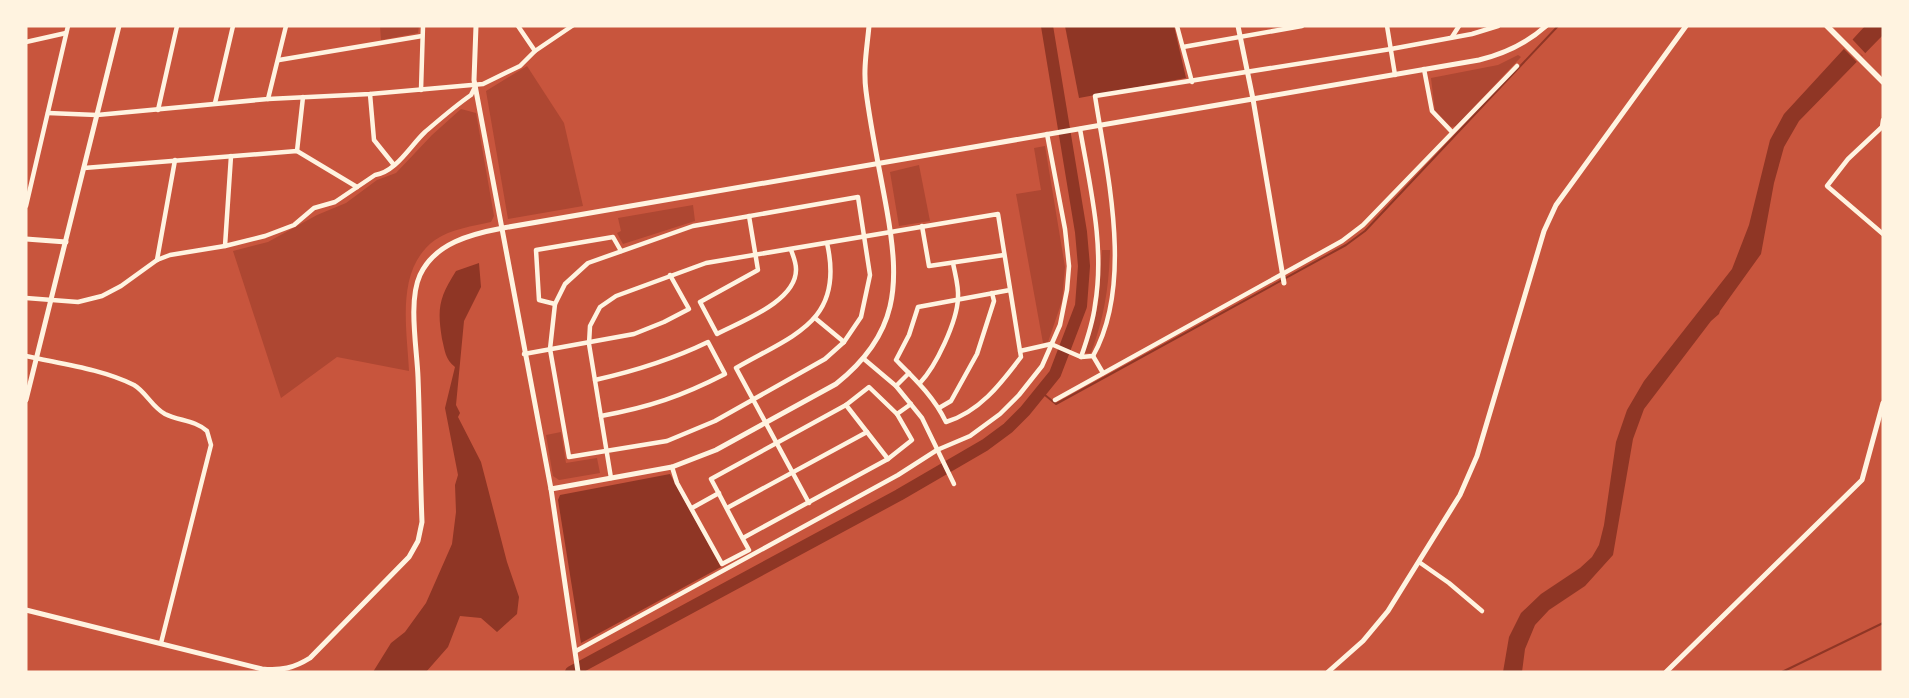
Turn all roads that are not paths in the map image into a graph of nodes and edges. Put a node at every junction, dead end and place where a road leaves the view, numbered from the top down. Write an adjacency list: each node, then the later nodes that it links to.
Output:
1 (68, 26): 21 (street)
2 (119, 26): 45 (street)
3 (178, 26): 43 (street)
4 (233, 26): 42 (street)
5 (286, 26): 29 (street)
6 (423, 26): 22 (street)
7 (476, 26): 36 (street)
8 (518, 26): 28 (street)
9 (572, 26): 28 (street)
10 (869, 26): 54 (street)
11 (1177, 26): 26 (street)
12 (1238, 26): 23 (street)
13 (1302, 26): 20 (street)
14 (1387, 26): 27 (street)
15 (1459, 26): 24 (street)
16 (1498, 26): 24 (street)
17 (1546, 26): 31 (street)
18 (1686, 26): 126 (street)
19 (1827, 26): 35 (main road)
20 (1288, 27): 23 (street)
21 (66, 33): 25 (street); 44 (street)
22 (422, 36): 29 (street); 37 (street)
23 (1241, 37): 26 (street); 32 (street)
24 (1452, 37): 27 (street)
25 (26, 42)
26 (1183, 47): 34 (street)
27 (1391, 49): 32 (street); 33 (street)
28 (535, 51): 36 (street)
29 (278, 60): 40 (street)
30 (1517, 66): 49 (street)
31 (1424, 69): 33 (street); 49 (street)
32 (1247, 73): 34 (street); 41 (street)
33 (1395, 74): 41 (street)
34 (1192, 82): 47 (street)
35 (1883, 82)
36 (476, 86): 37 (street); 55 (street); 61 (street)
37 (421, 90): 38 (street)
38 (370, 94): 39 (street); 55 (street)
39 (303, 97): 40 (street); 51 (street)
40 (268, 99): 42 (street)
41 (1253, 99): 47 (street); 76 (street)
42 (215, 104): 43 (street)
43 (158, 110): 45 (street)
44 (48, 113): 45 (street); 58 (street)
45 (97, 115): 56 (street)
46 (1883, 120): 63 (street)
47 (1100, 126): 48 (street); 93 (street)
48 (1079, 129): 50 (street); 92 (street)
49 (1452, 132): 76 (street)
50 (1049, 134): 54 (street); 87 (street)
51 (297, 151): 52 (street); 57 (street)
52 (230, 156): 53 (street); 68 (street)
53 (175, 160): 56 (street); 73 (street)
54 (879, 163): 61 (street); 62 (street)
55 (394, 165): 57 (street)
56 (84, 168): 66 (street)
57 (356, 187): 68 (street)
58 (26, 206)
59 (749, 216): 64 (street); 70 (street); 71 (street)
60 (922, 226): 62 (street); 72 (street); 74 (street)
61 (503, 228): 90 (street); 129 (street)
62 (891, 230): 64 (street); 95 (street)
63 (1883, 234)
64 (865, 236): 67 (street); 85 (street)
65 (26, 239): 66 (street)
66 (66, 242): 81 (street)
67 (827, 243): 69 (street); 84 (street)
68 (225, 246): 73 (street)
69 (791, 250): 71 (street); 71 (street)
70 (621, 251): 83 (street); 83 (street)
71 (755, 255): 75 (street)
72 (1004, 255): 74 (street); 78 (street)
73 (157, 260): 81 (street)
74 (953, 264): 82 (street)
75 (670, 274): 86 (street); 86 (street)
76 (1282, 274): 77 (street); 97 (street)
77 (1284, 284)
78 (1010, 290): 79 (street); 89 (street)
79 (992, 293): 82 (street); 107 (street)
80 (26, 298): 81 (street)
81 (51, 299): 94 (street)
82 (958, 299): 96 (street); 99 (street)
83 (555, 304): 88 (street)
84 (815, 318): 85 (street); 102 (street)
85 (844, 342): 102 (street)
86 (589, 344): 88 (street); 98 (street)
87 (1051, 344): 89 (street); 92 (street); 113 (street)
88 (550, 349): 90 (street); 114 (street)
89 (1020, 352): 107 (street)
90 (524, 354): 120 (street)
91 (26, 356): 94 (street)
92 (1081, 356): 93 (street)
93 (1093, 356): 97 (street)
94 (36, 358): 101 (street); 129 (street)
95 (864, 359): 100 (street); 110 (street)
96 (909, 373): 99 (street); 100 (street)
97 (1103, 373): 103 (street)
98 (596, 380): 109 (street); 109 (street)
99 (920, 383): 107 (street)
100 (896, 386): 105 (street)
101 (26, 400)
102 (753, 400): 110 (street); 114 (street)
103 (1054, 400)
104 (1883, 403): 133 (street)
105 (911, 404): 108 (street); 113 (street)
106 (846, 405): 108 (street); 111 (street); 112 (street)
107 (939, 408)
108 (897, 414): 115 (street)
109 (602, 416): 114 (street)
110 (766, 423): 112 (street); 116 (street)
111 (866, 432): 115 (street); 117 (street)
112 (777, 444): 117 (street); 121 (street)
113 (937, 450): 119 (street); 130 (street)
114 (608, 452): 118 (street)
115 (888, 459): 122 (street)
116 (672, 467): 118 (street); 123 (street)
117 (793, 473): 122 (street); 124 (street)
118 (611, 478): 120 (street)
119 (954, 484)
120 (551, 489): 130 (street)
121 (719, 493): 123 (street); 124 (street)
122 (809, 503): 125 (street)
123 (692, 508): 125 (street)
124 (727, 508): 125 (street)
125 (743, 538)
126 (1419, 562): 128 (street); 132 (street)
127 (26, 610): 129 (street)
128 (1482, 611)
129 (161, 643)
130 (576, 651): 131 (street)
131 (578, 672)
132 (1328, 672)
133 (1666, 672)

